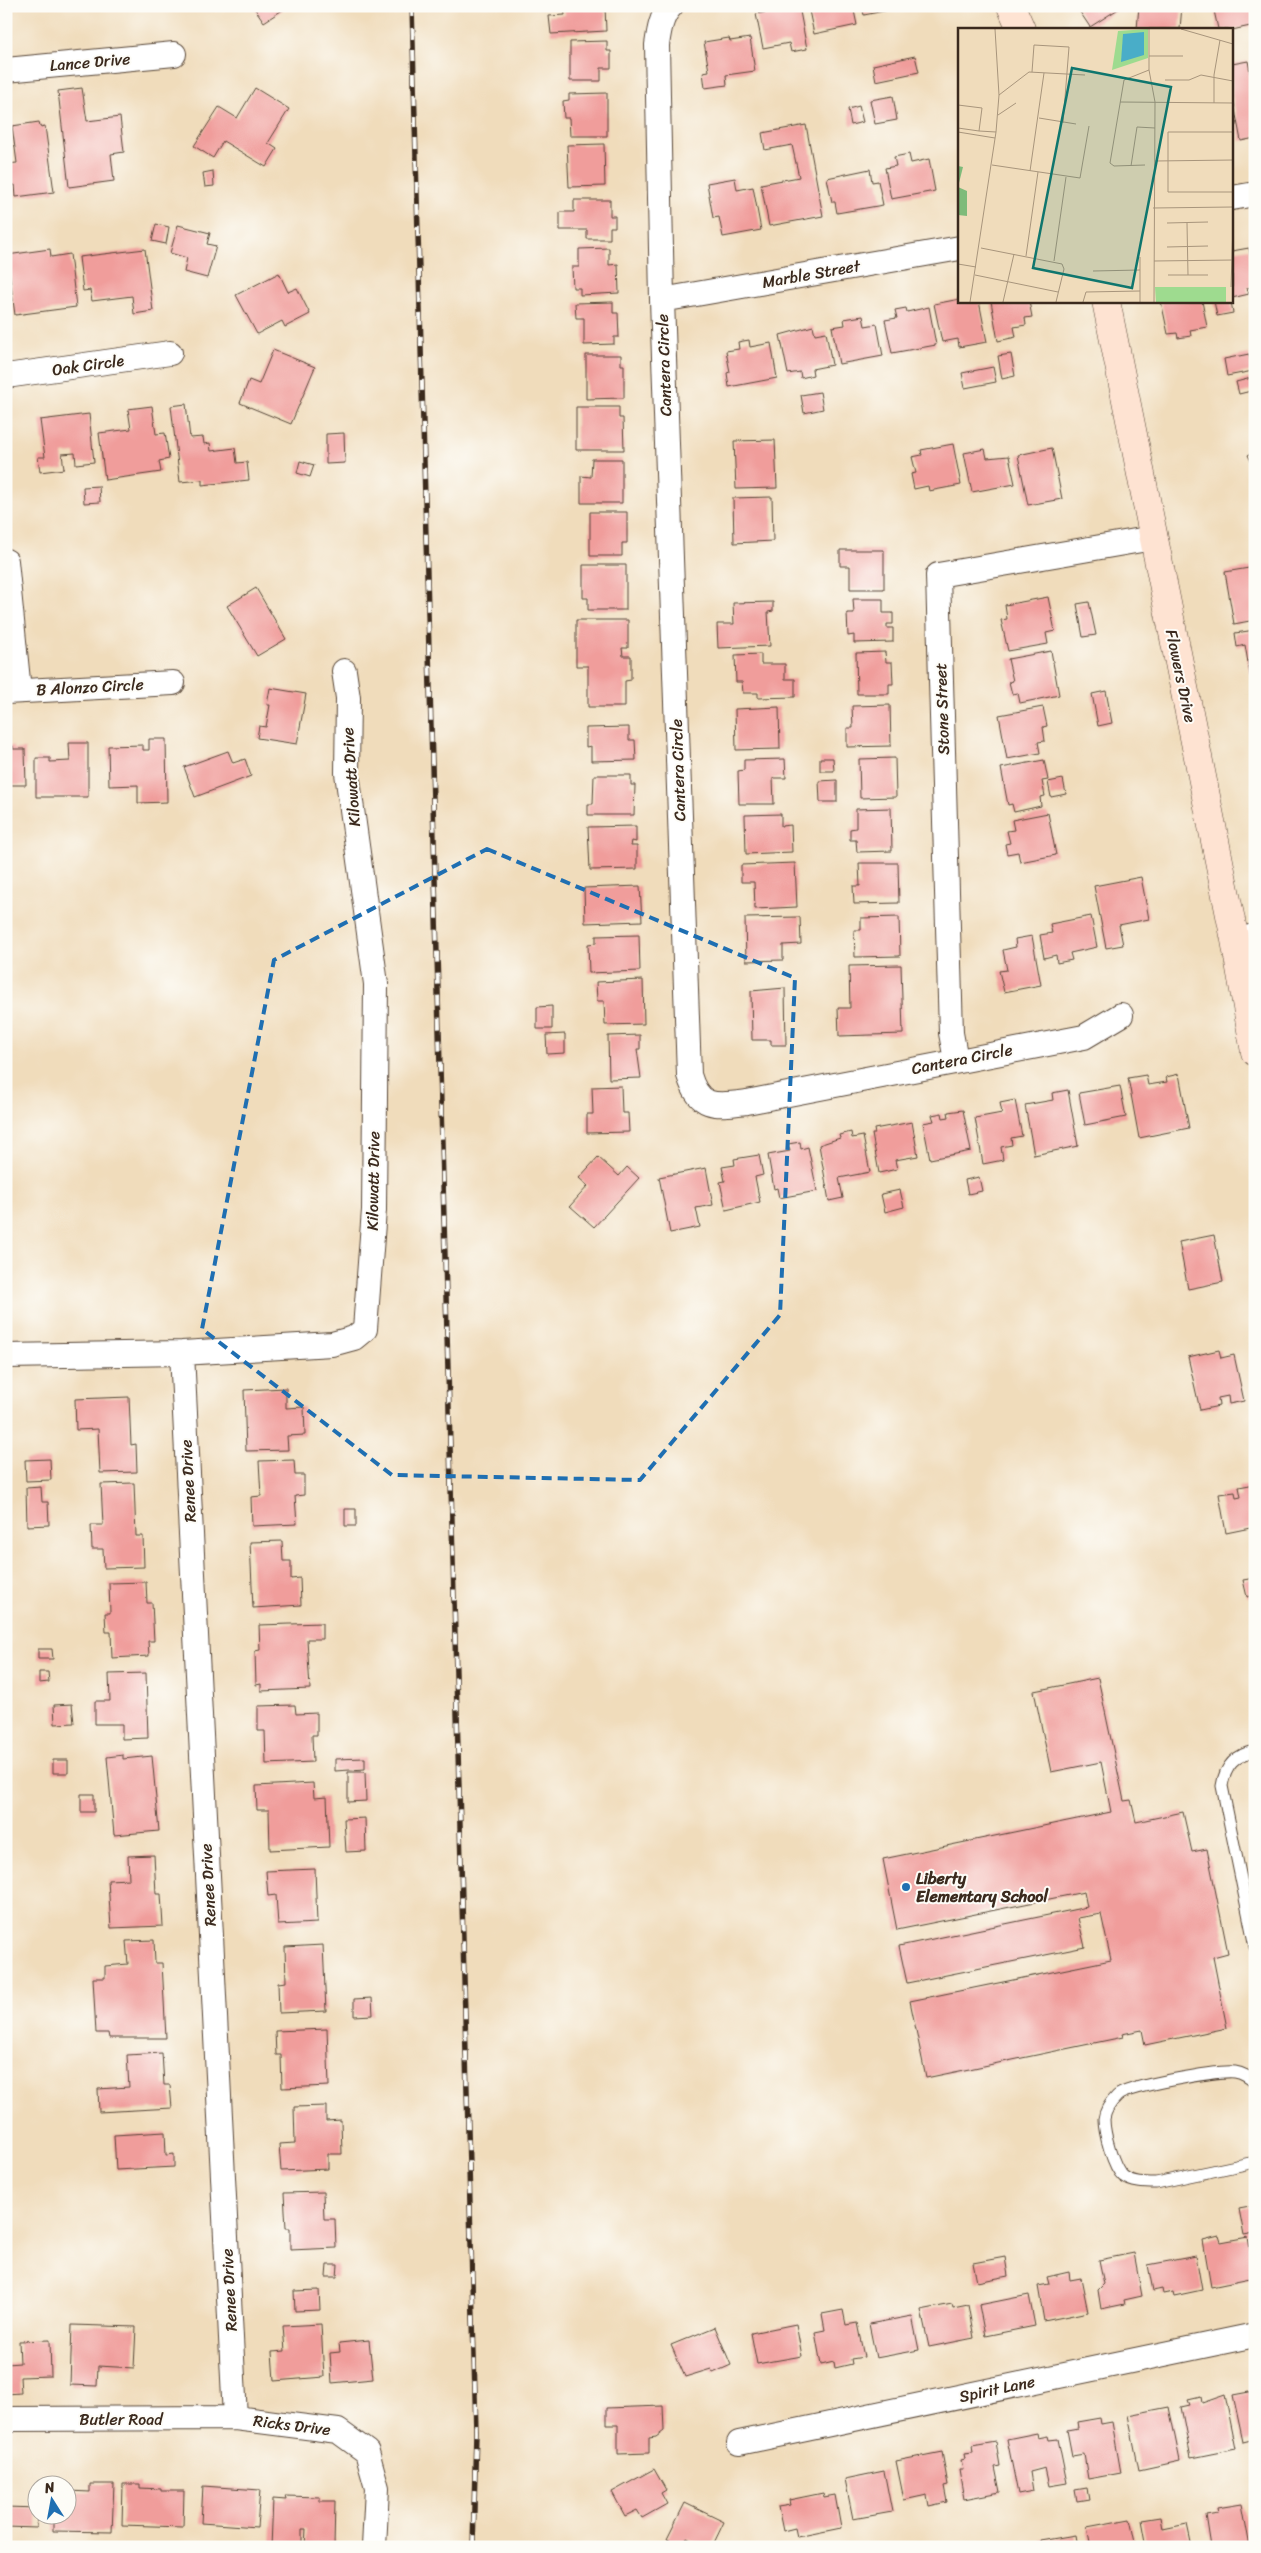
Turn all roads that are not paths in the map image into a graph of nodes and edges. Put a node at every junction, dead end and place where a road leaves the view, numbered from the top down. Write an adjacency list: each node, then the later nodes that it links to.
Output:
1 (671, 6): 9 (street, Cantera Circle)
2 (1011, 6): 3 (street)
3 (1021, 28)
4 (174, 54): 5 (street, Lance Drive)
5 (6, 70)
6 (1255, 194): 7 (street)
7 (1234, 198)
8 (958, 248): 9 (street, Marble Street)
9 (662, 300): 21 (street, Cantera Circle)
10 (1106, 302): 13 (street, Flowers Drive)
11 (170, 353): 12 (street, Oak Circle)
12 (6, 376)
13 (1153, 538): 18 (street, Flowers Drive); 21 (street, Stone Street)
14 (6, 560): 17 (street)
15 (344, 672): 22 (street, Kilowatt Drive)
16 (173, 683): 17 (street, B Alonzo Circle)
17 (12, 691)
18 (1245, 938): 20 (street, Flowers Drive)
19 (1121, 1014): 21 (street, Cantera Circle)
20 (1255, 1052)
21 (956, 1060)
22 (182, 1352): 23 (street, Kilowatt Drive); 29 (street, Renee Drive)
23 (6, 1356)
24 (1255, 1751): 25 (lane)
25 (1255, 1947)
26 (1255, 2083): 27 (lane)
27 (1255, 2162)
28 (1255, 2335): 31 (street, Spirit Lane)
29 (235, 2418): 30 (street, Butler Road); 32 (street, Ricks Drive)
30 (6, 2419)
31 (739, 2443)
32 (374, 2547)

